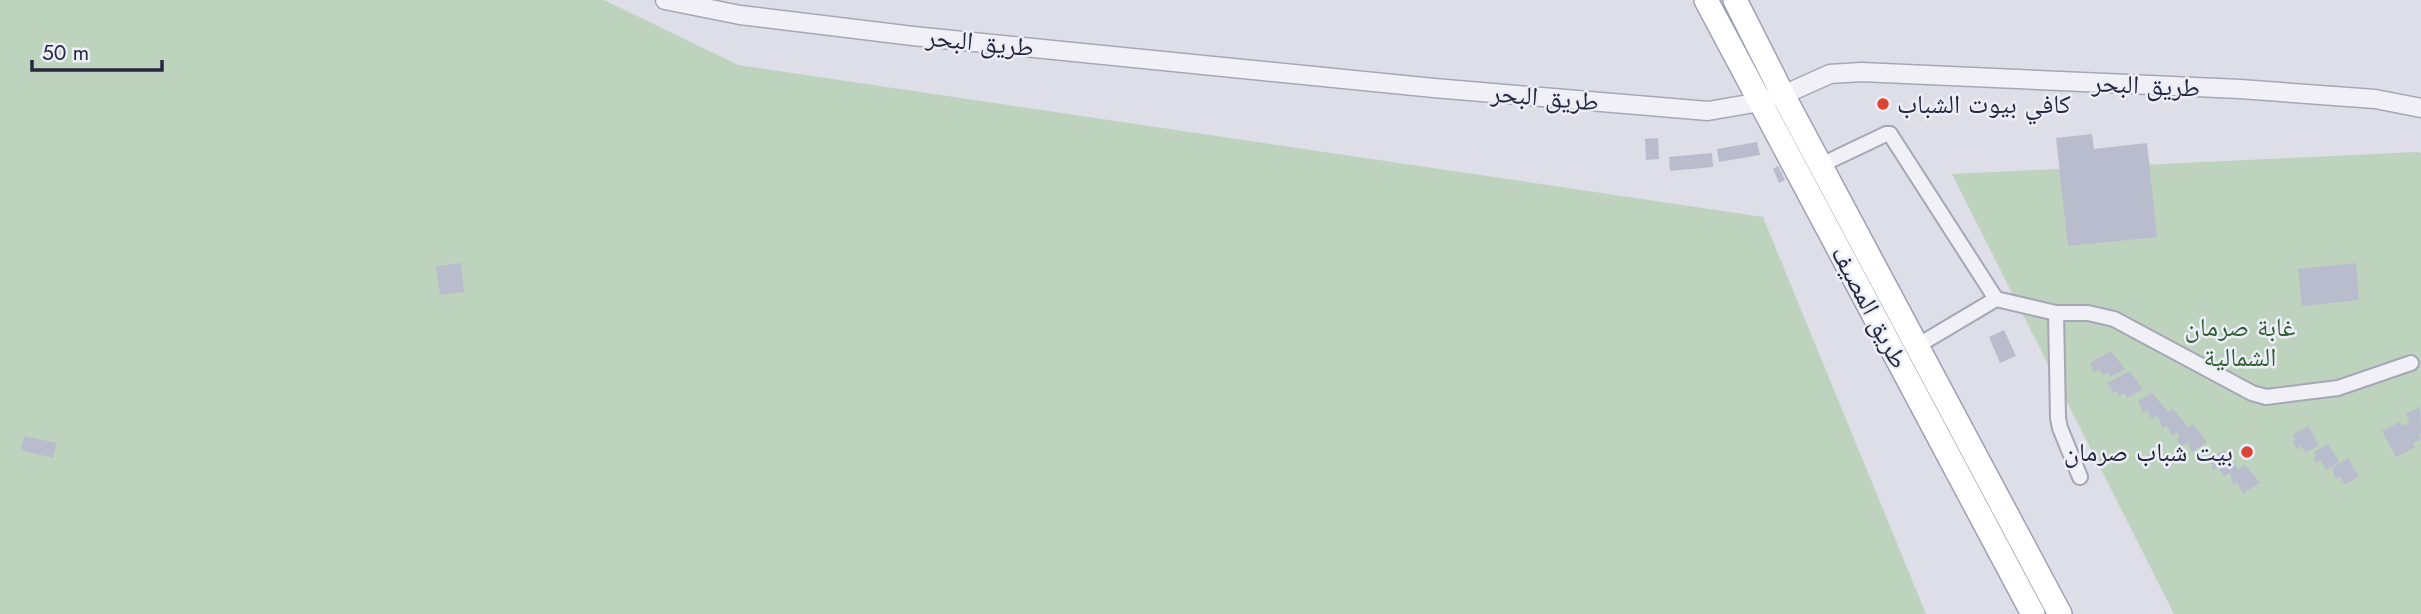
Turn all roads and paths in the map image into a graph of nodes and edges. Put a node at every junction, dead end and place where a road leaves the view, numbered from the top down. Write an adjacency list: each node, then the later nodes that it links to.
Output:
1 (665, 0): 5 (street, طريق البحر)
2 (1706, 0): 5 (main road, طريق المصيف)
3 (1735, 0): 4 (main road, طريق المصيف)
4 (1783, 95): 5 (street, طريق البحر); 6 (street, طريق البحر); 7 (main road, طريق المصيف)
5 (1760, 102): 13 (main road, طريق المصيف)
6 (2421, 107)
7 (1821, 165): 8 (street); 10 (main road, طريق المصيف)
8 (1996, 299): 9 (street); 10 (street)
9 (2056, 313): 11 (street); 12 (street)
10 (1917, 345): 14 (main road, طريق المصيف)
11 (2411, 363)
12 (2080, 477)
13 (2033, 614)
14 (2060, 614)

